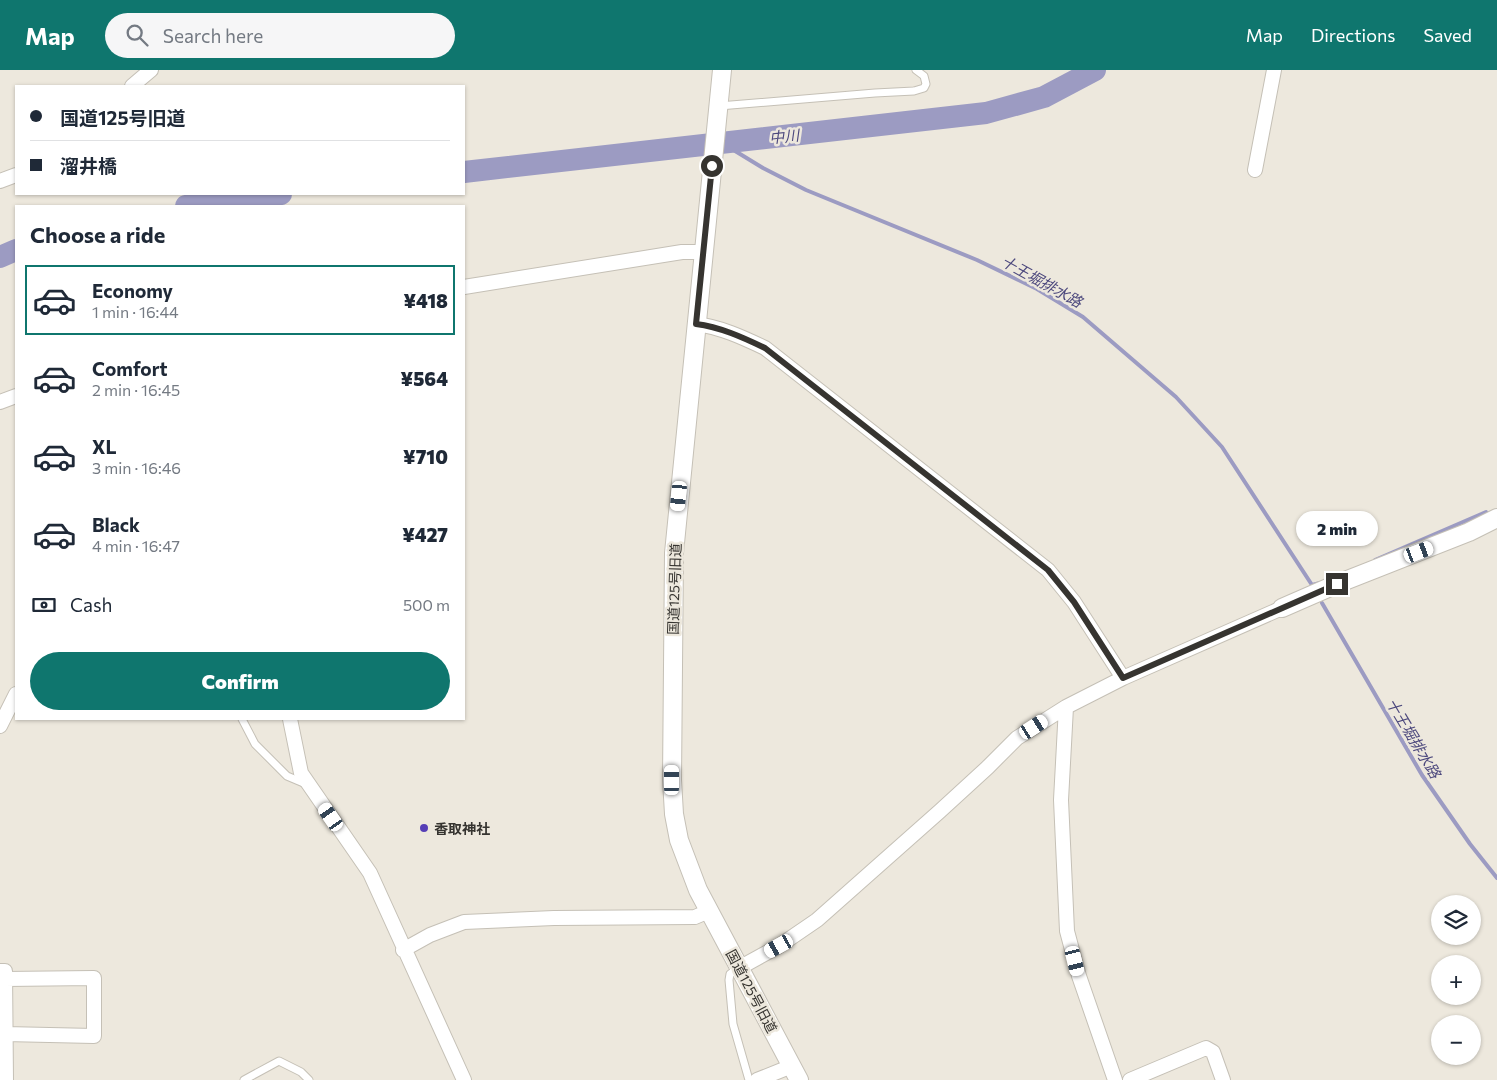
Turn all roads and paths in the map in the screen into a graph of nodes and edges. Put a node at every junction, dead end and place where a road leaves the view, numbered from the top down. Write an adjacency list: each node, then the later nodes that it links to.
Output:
1 (151, 70): 5 (street)
2 (722, 70): 6 (street, 国道125号旧道)
3 (916, 70): 6 (lane)
4 (1274, 70): 7 (street)
5 (133, 85)
6 (718, 109): 10 (street, 国道125号旧道)
7 (1255, 170)
8 (15, 174): 9 (street)
9 (0, 182)
10 (703, 252): 11 (street); 12 (street, 国道125号旧道)
11 (465, 287)
12 (696, 324): 17 (street); 24 (street, 国道125号旧道)
13 (15, 396): 14 (street)
14 (0, 402)
15 (1497, 518): 16 (street)
16 (1282, 608): 17 (street)
17 (1123, 678): 19 (street)
18 (15, 696): 22 (street)
19 (1066, 707): 26 (street); 36 (street)
20 (243, 720): 23 (lane)
21 (290, 720): 23 (street)
22 (0, 726)
23 (309, 785): 25 (street)
24 (709, 911): 25 (street); 26 (street, 国道125号旧道)
25 (403, 950): 33 (street)
26 (739, 968): 29 (street, 国道125号旧道); 34 (lane)
27 (3, 975): 28 (street); 28 (street)
28 (5, 1034): 30 (street)
29 (796, 1073): 35 (street)
30 (6, 1080)
31 (244, 1080): 32 (lane)
32 (309, 1080)
33 (462, 1080)
34 (749, 1080)
35 (756, 1080)
36 (1115, 1080)
37 (1130, 1080): 38 (street)
38 (1223, 1080)

